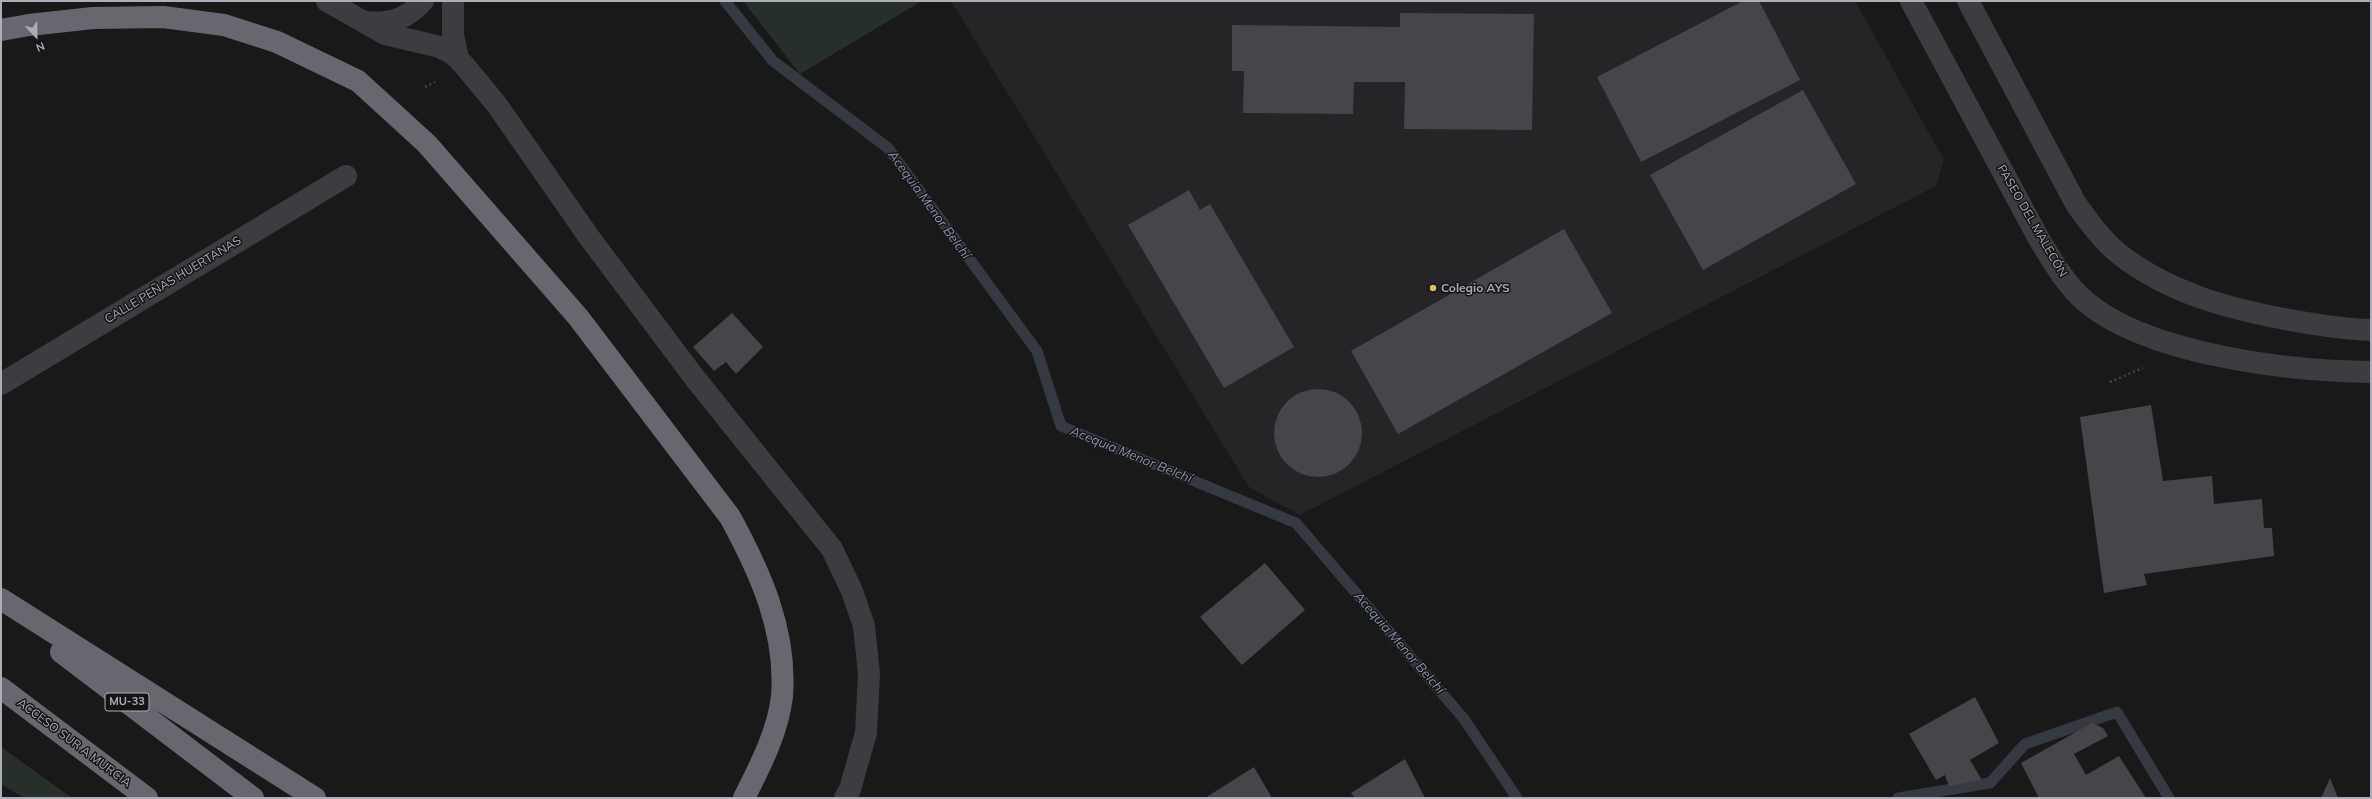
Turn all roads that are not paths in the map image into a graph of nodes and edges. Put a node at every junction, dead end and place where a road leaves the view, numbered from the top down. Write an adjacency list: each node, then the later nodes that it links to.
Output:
1 (327, 1): 6 (street)
2 (423, 1): 6 (street)
3 (453, 1): 8 (street)
4 (1911, 1): 11 (street, PASEO DEL MALECÓN)
5 (1968, 1): 10 (street)
6 (360, 21): 8 (street)
7 (1, 30): 19 (highway)
8 (458, 59): 20 (street)
9 (346, 176): 12 (street, CALLE PEÑAS HUERTANAS)
10 (2371, 330)
11 (2371, 372)
12 (1, 384)
13 (1, 599): 18 (highway)
14 (1, 607): 17 (highway, MU-33)
15 (1, 688): 16 (highway, ACCESO SUR A MURCIA)
16 (147, 798)
17 (253, 798)
18 (315, 798)
19 (744, 798)
20 (845, 798)

